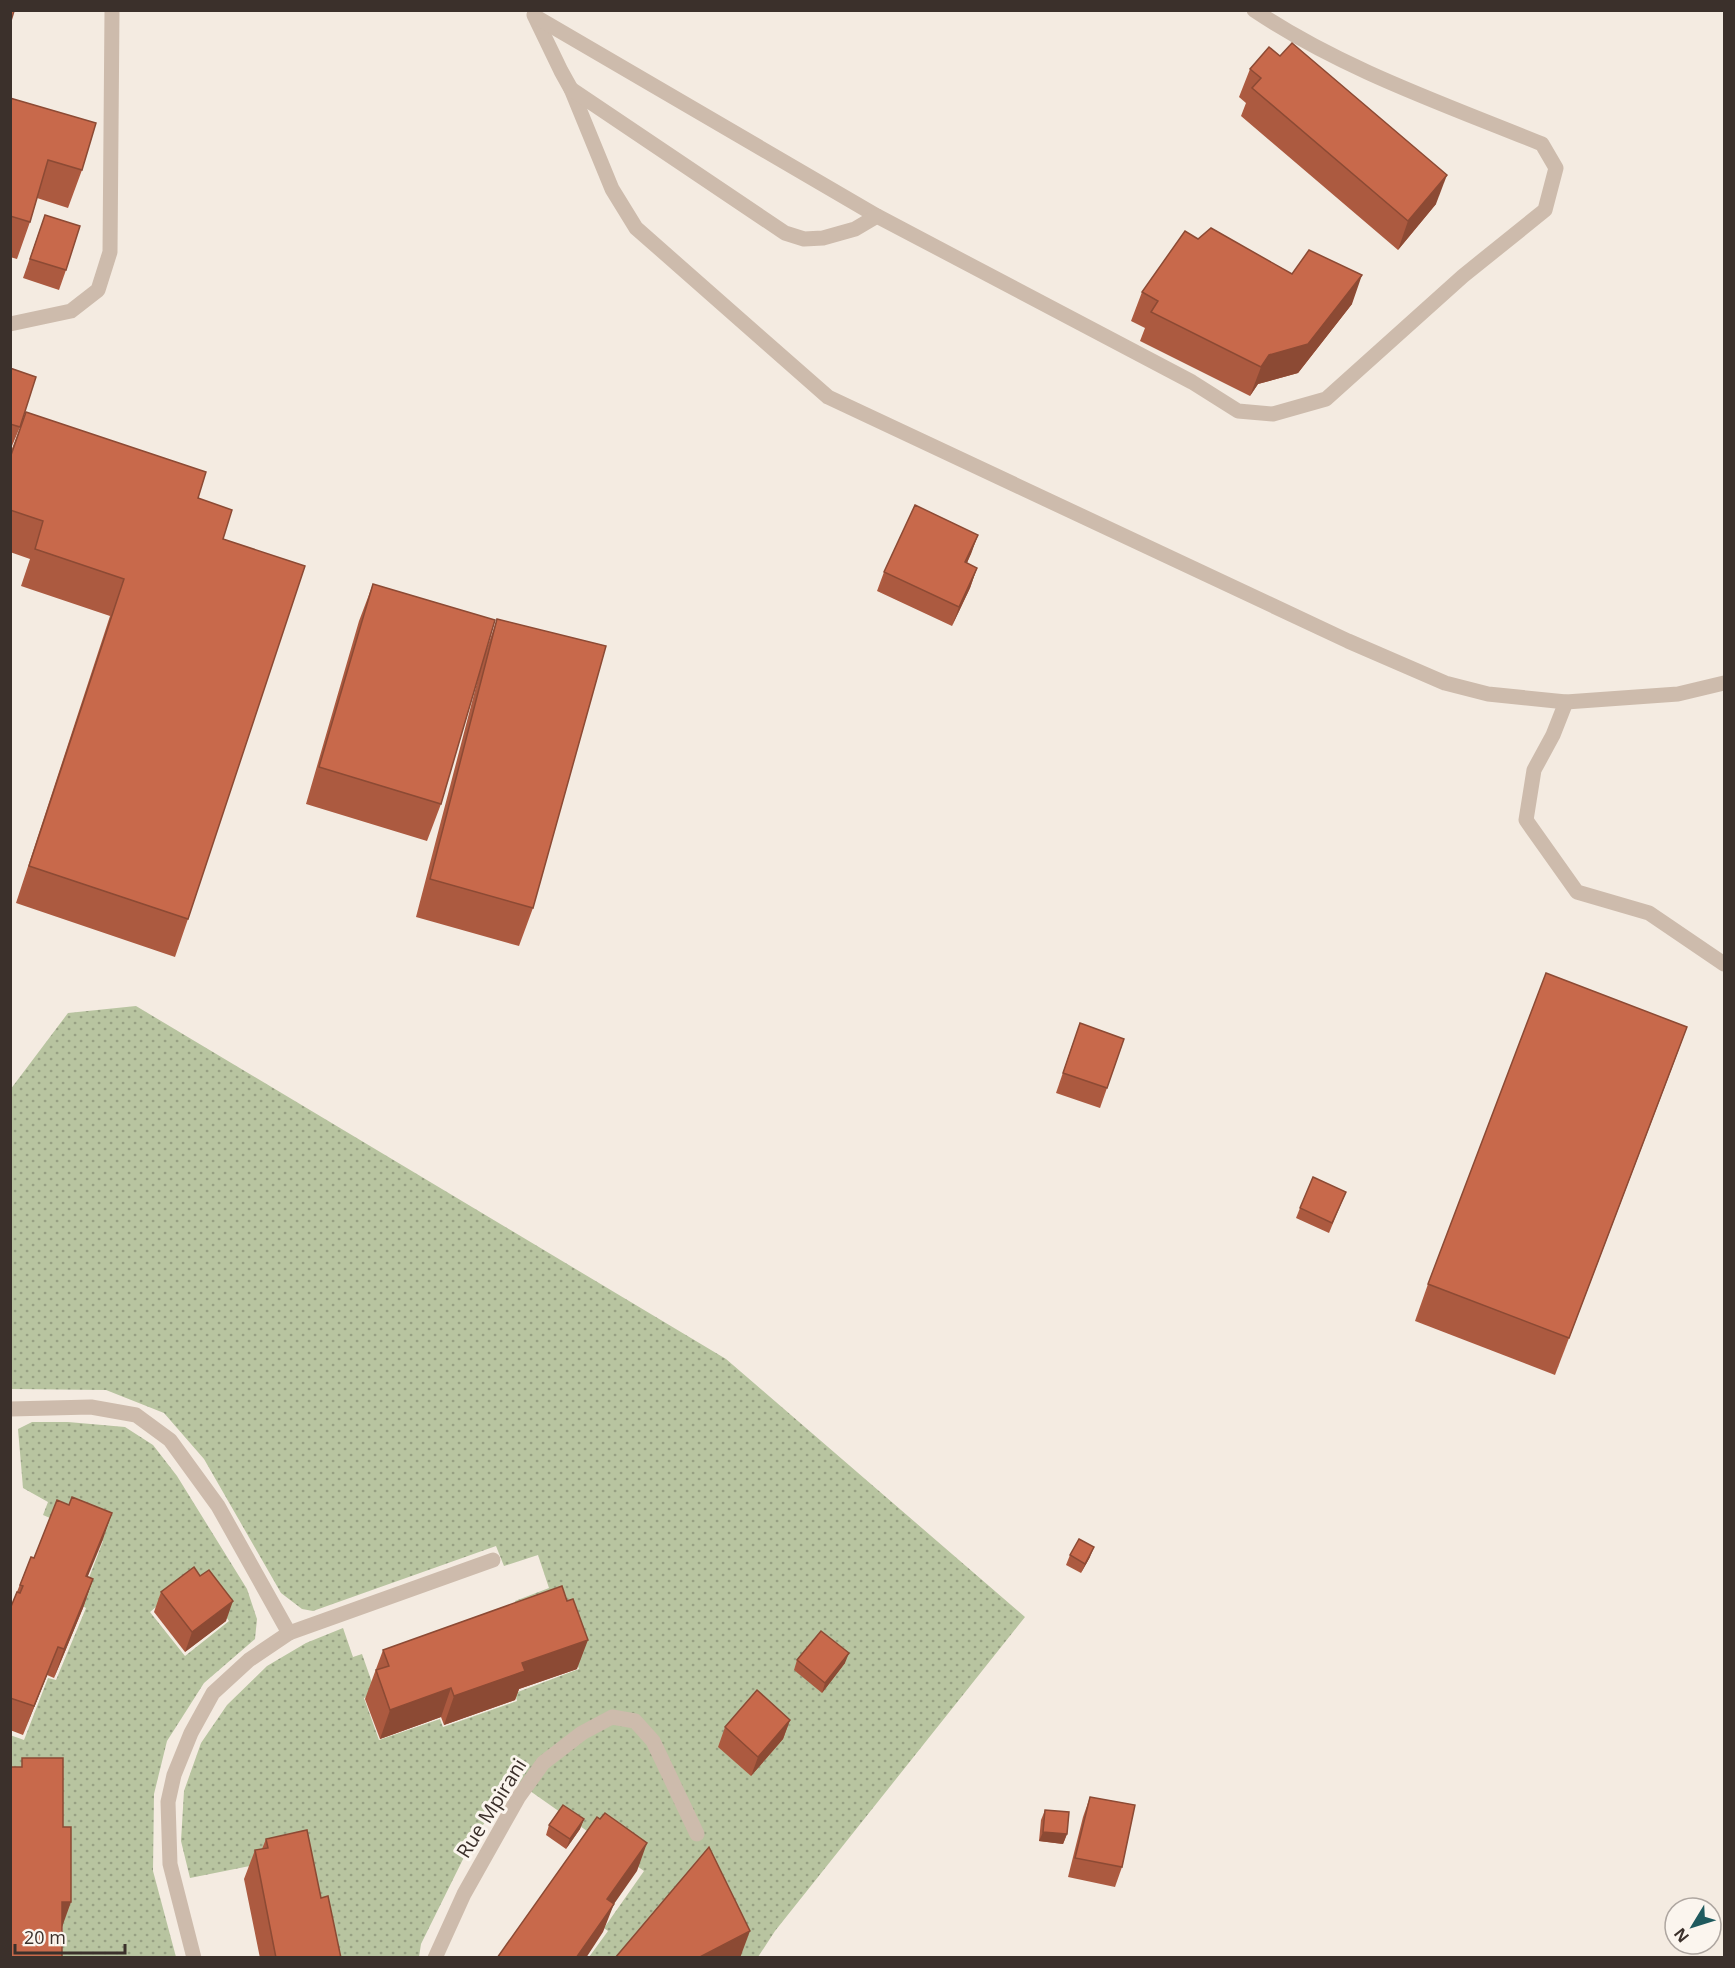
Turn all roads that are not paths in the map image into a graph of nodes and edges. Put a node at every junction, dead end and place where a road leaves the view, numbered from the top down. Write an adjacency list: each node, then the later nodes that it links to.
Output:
1 (112, 10): 6 (street)
2 (1254, 10): 5 (street)
3 (533, 14): 4 (street); 5 (street)
4 (572, 88): 5 (street); 8 (street)
5 (877, 216)
6 (10, 324)
7 (1725, 683): 8 (street)
8 (1566, 702): 9 (street)
9 (1725, 964)
10 (10, 1409): 12 (street)
11 (493, 1560): 12 (street)
12 (290, 1633): 14 (street)
13 (697, 1833): 15 (street, Rue Mpirani)
14 (194, 1958)
15 (435, 1958)

